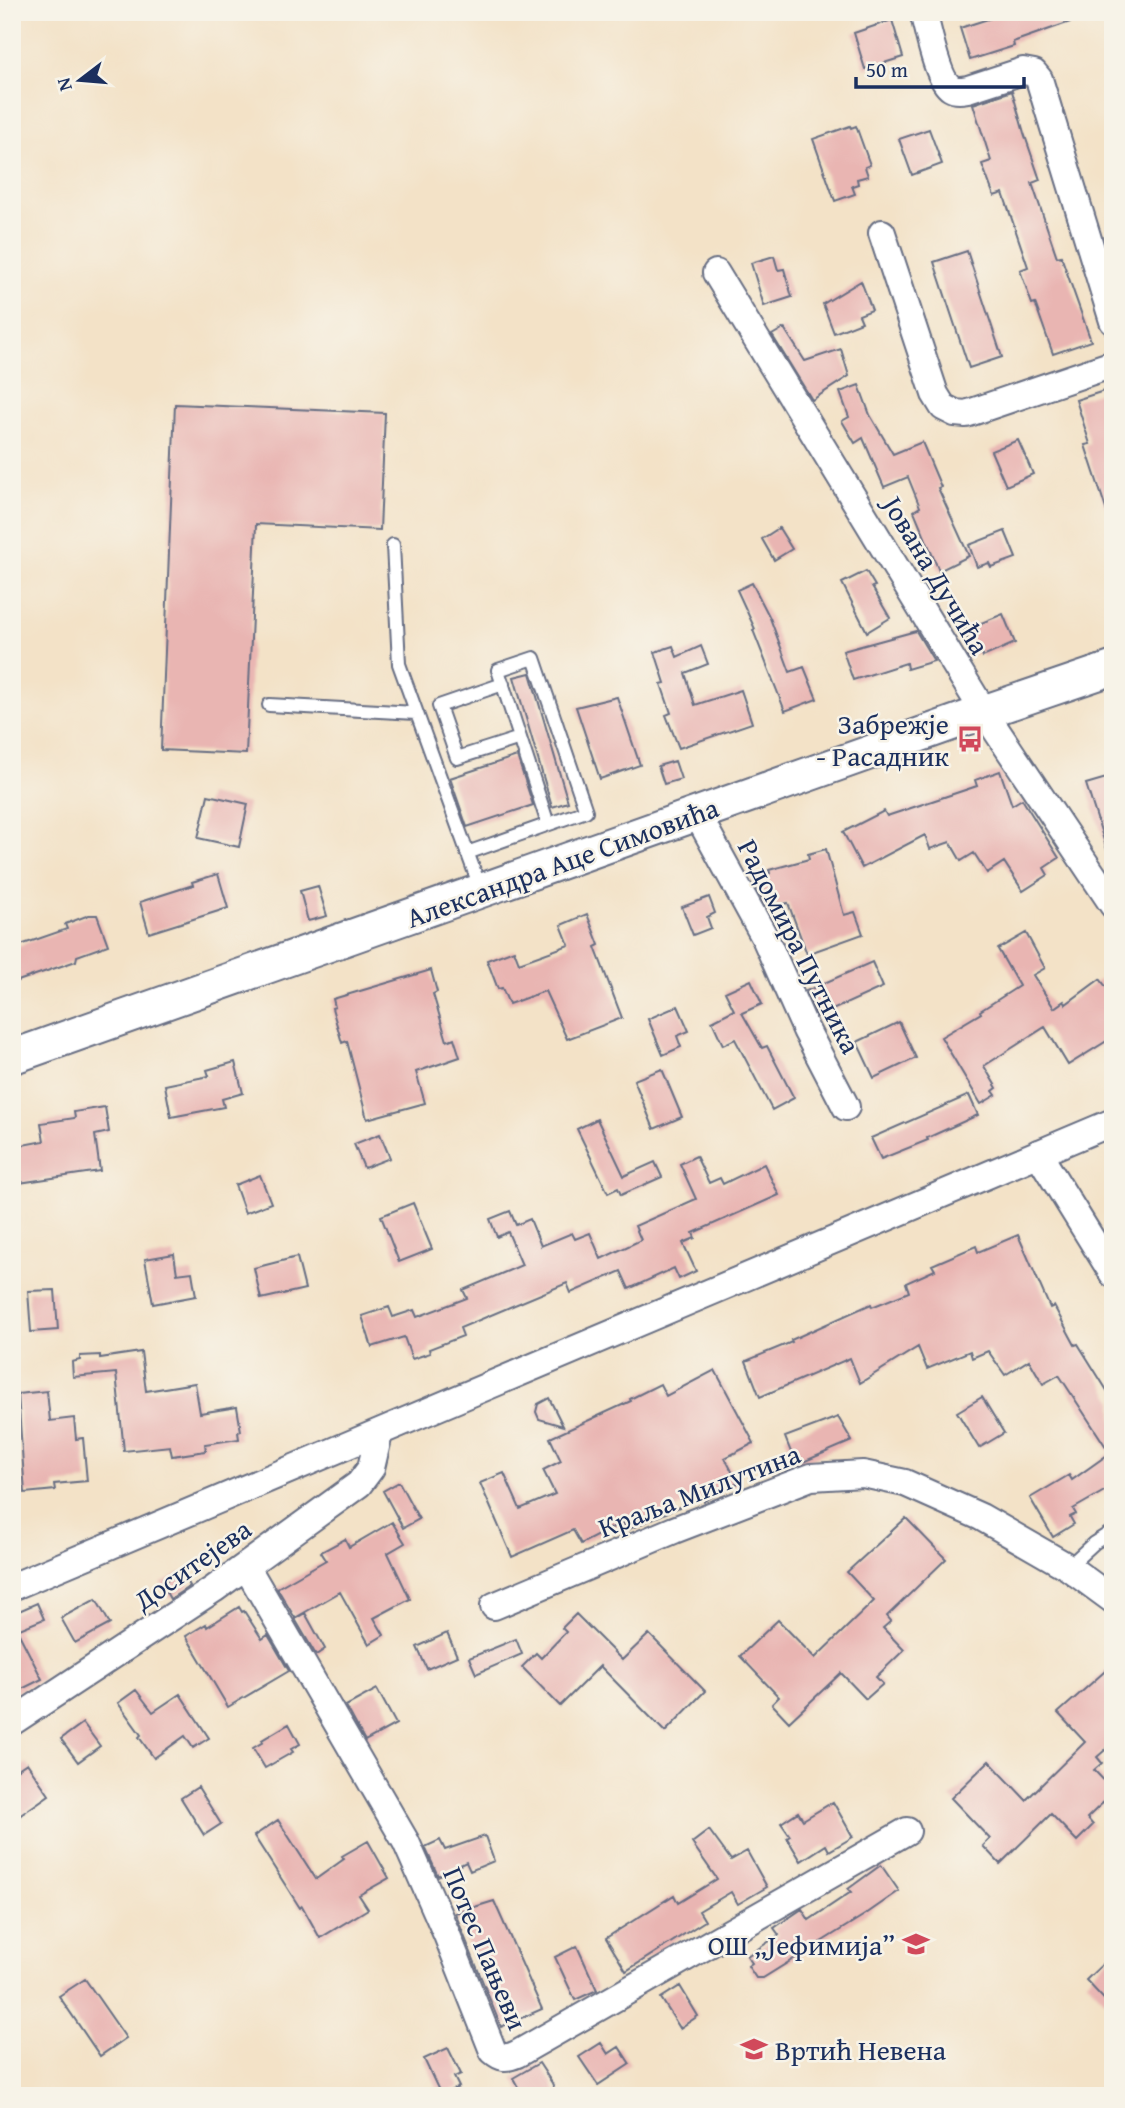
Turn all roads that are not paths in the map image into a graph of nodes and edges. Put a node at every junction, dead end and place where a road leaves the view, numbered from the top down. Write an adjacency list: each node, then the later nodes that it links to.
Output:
1 (923, 12): 4 (street)
2 (882, 233): 5 (street)
3 (716, 273): 10 (street, Јована Дучића)
4 (1113, 321)
5 (1113, 364)
6 (393, 545): 11 (lane)
7 (1113, 668): 10 (street, Александра Аце Симовића)
8 (503, 684): 12 (lane); 12 (lane); 14 (lane)
9 (269, 705): 11 (lane)
10 (984, 712): 13 (street, Александра Аце Симовића); 17 (street, Јована Дучића)
11 (416, 713): 15 (lane)
12 (520, 738): 14 (lane)
13 (697, 814): 16 (street, Александра Аце Симовића); 19 (street, Радомира Путника)
14 (548, 824): 15 (lane)
15 (467, 853): 16 (lane)
16 (481, 890): 18 (street, Александра Аце Симовића)
17 (1113, 905)
18 (12, 1057)
19 (846, 1107)
20 (1112, 1124): 21 (street)
21 (1038, 1153): 22 (street); 23 (street)
22 (1113, 1274)
23 (379, 1434): 25 (street, Доситејева); 27 (street)
24 (1113, 1531): 26 (lane)
25 (246, 1566): 30 (street, Доситејева); 31 (street, Потес Пањеви)
26 (1068, 1567): 28 (street, Краља Милутина); 29 (street, Краља Милутина)
27 (12, 1587)
28 (1113, 1601)
29 (494, 1606)
30 (12, 1722)
31 (907, 1831)

